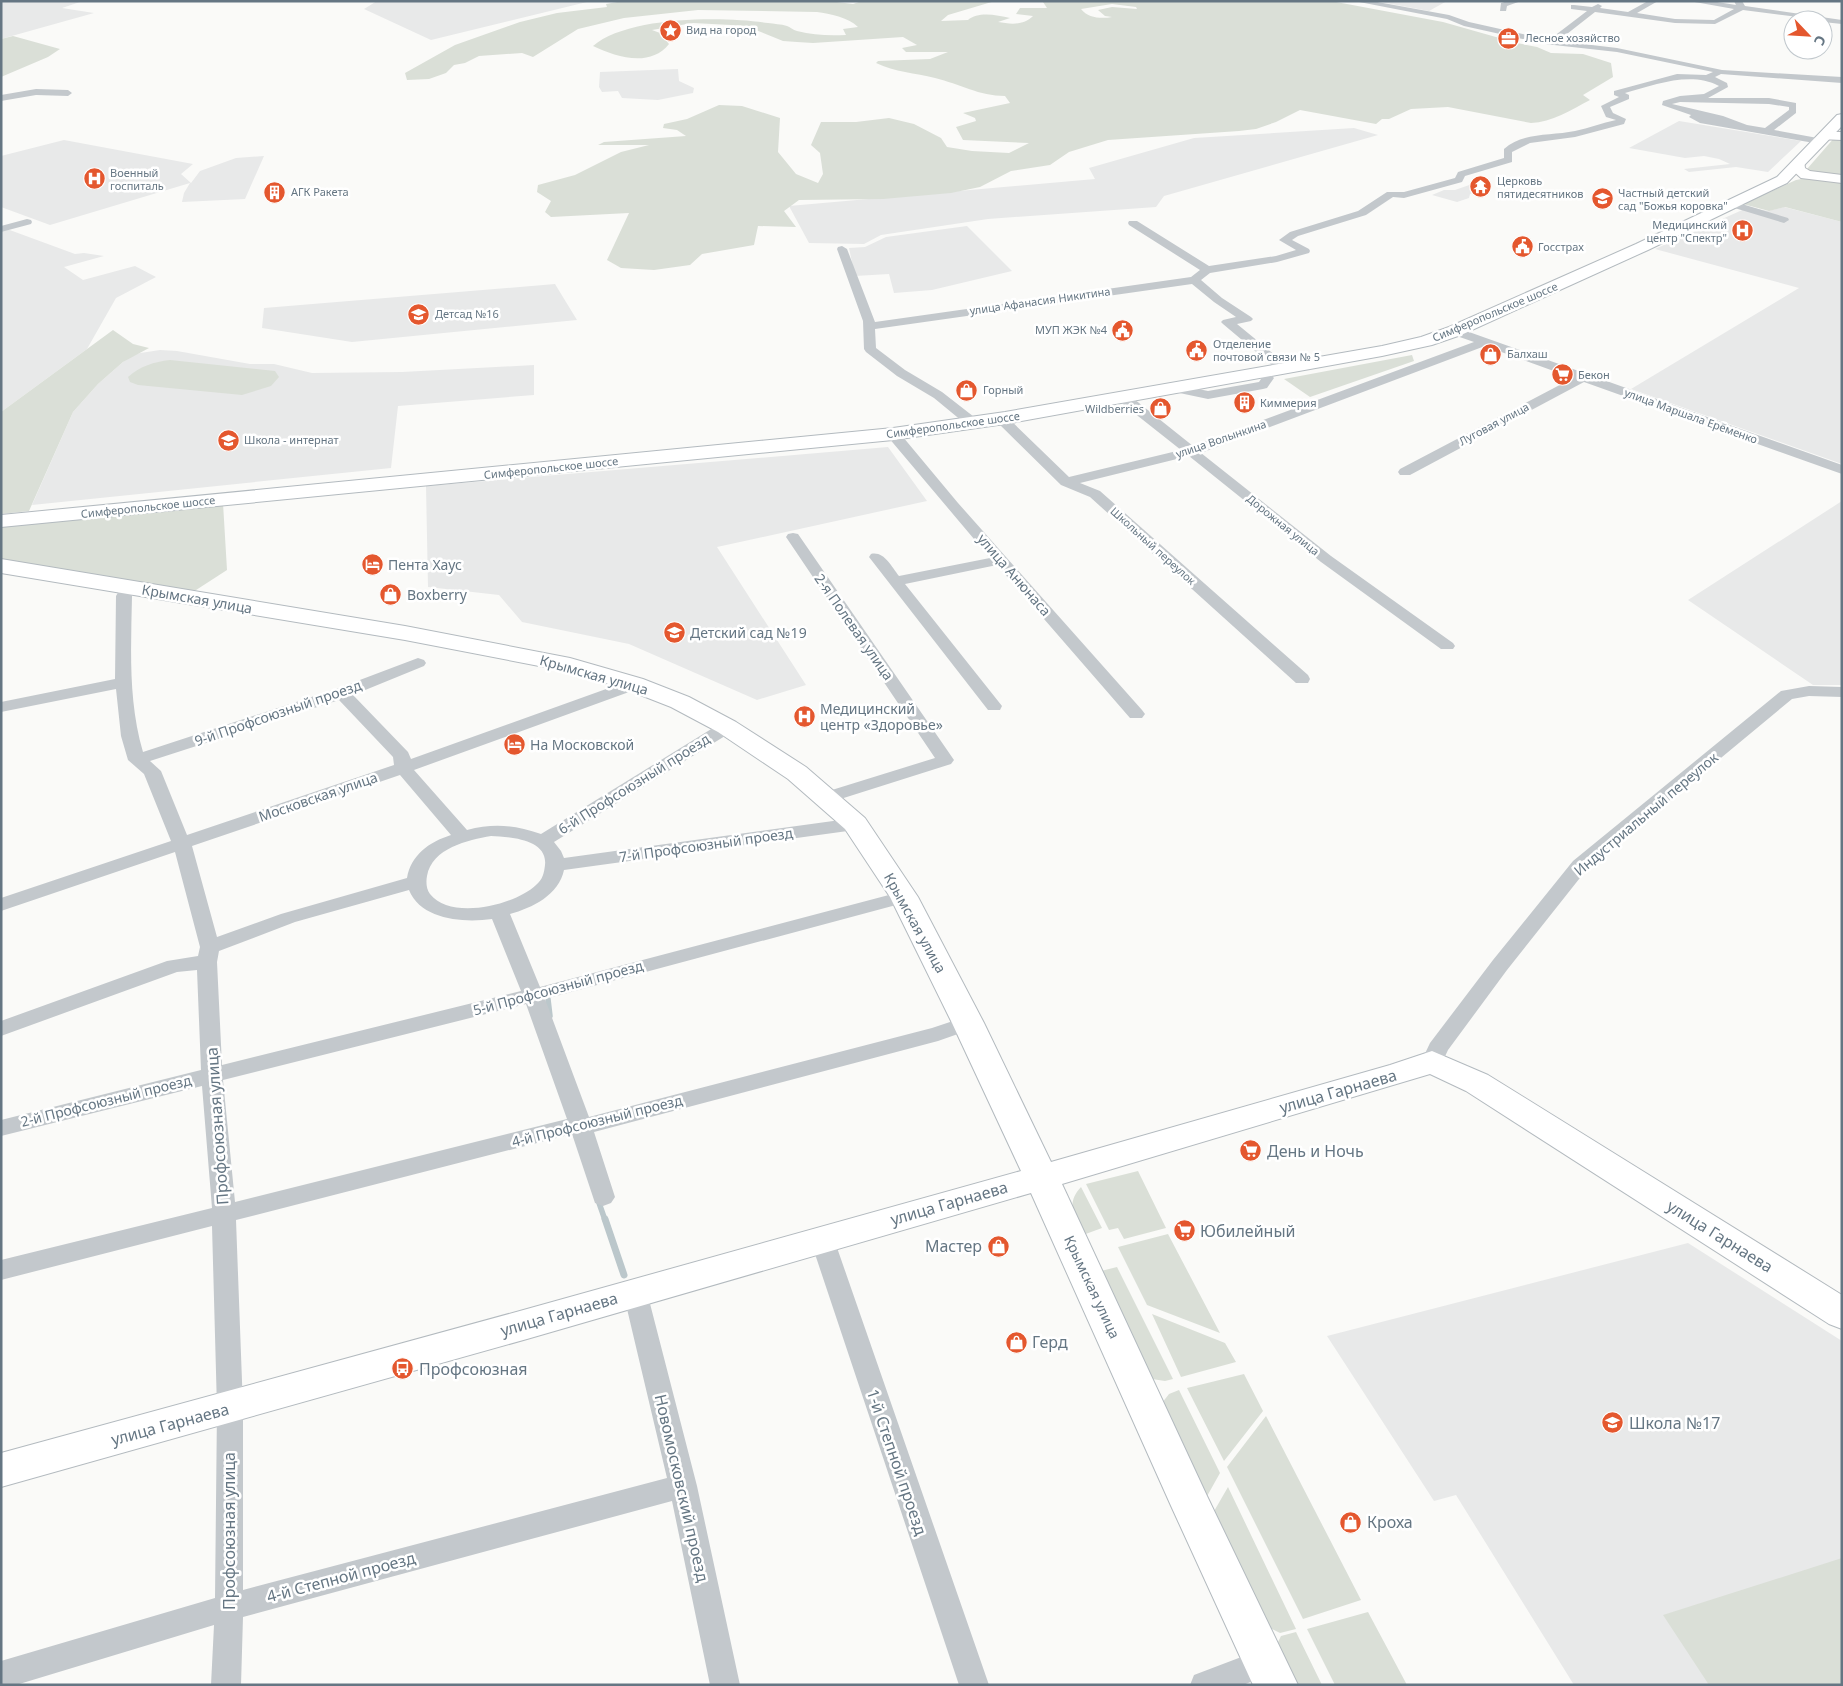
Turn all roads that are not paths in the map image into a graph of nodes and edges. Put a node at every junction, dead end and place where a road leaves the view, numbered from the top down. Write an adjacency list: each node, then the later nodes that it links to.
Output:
1 (1358, 1): 13 (street)
2 (1517, 1): 8 (street)
3 (1602, 1): 9 (street)
4 (1654, 1): 11 (street)
5 (1740, 5): 7 (street); 10 (street); 12 (street)
6 (1574, 7): 9 (street)
7 (1690, 7): 12 (street)
8 (1503, 10)
9 (1596, 10): 11 (street); 13 (street)
10 (1783, 13)
11 (1629, 14): 12 (street)
12 (1718, 20)
13 (1552, 42): 15 (street)
14 (1753, 64): 17 (street)
15 (1722, 72): 16 (street); 17 (street)
16 (1710, 78): 21 (street); 35 (street)
17 (1832, 79): 18 (street)
18 (1842, 80)
19 (68, 93): 20 (street)
20 (1, 98)
21 (1694, 99): 23 (street); 23 (street)
22 (1842, 118): 25 (main road, Симферопольское шоссе)
23 (1771, 132): 25 (street)
24 (1842, 136): 25 (main road)
25 (1822, 138): 26 (main road, Симферопольское шоссе)
26 (1791, 172): 27 (main road); 27 (main road); 29 (main road, Симферопольское шоссе)
27 (1814, 176): 28 (main road)
28 (1842, 179)
29 (1732, 204): 30 (street); 38 (main road, Симферопольское шоссе)
30 (1784, 220)
31 (26, 222): 33 (street)
32 (1133, 223): 35 (street)
33 (1, 229)
34 (842, 249): 37 (street)
35 (1206, 270): 36 (street)
36 (1194, 280): 37 (street, улица Афанасия Никитина); 40 (street)
37 (870, 326): 44 (street)
38 (1455, 331): 39 (street, улица Маршала Ерёменко); 40 (main road, Симферопольское шоссе)
39 (1485, 342): 41 (street, улица Маршала Ерёменко); 46 (street, улица Волынкина)
40 (1283, 368): 42 (main road, Симферопольское шоссе)
41 (1584, 377): 47 (street, улица Маршала Ерёменко); 48 (street, Луговая улица)
42 (1124, 398): 43 (main road, Симферопольское шоссе); 46 (street, Дорожная улица)
43 (1001, 419): 44 (main road, Симферопольское шоссе); 49 (street, Школьный переулок)
44 (973, 423): 45 (main road, Симферопольское шоссе)
45 (893, 434): 50 (main road, Симферопольское шоссе); 53 (street, улица Анюнаса)
46 (1193, 451): 49 (street, улица Волынкина); 57 (street, Дорожная улица)
47 (1842, 470)
48 (1404, 472)
49 (1066, 482): 59 (street, Школьный переулок)
50 (1, 521)
51 (793, 537): 70 (street, 2-я Полевая улица)
52 (876, 558): 55 (street)
53 (1001, 560): 55 (street); 66 (street, улица Анюнаса)
54 (1, 566): 56 (main road, Крымская улица)
55 (895, 581): 64 (street)
56 (128, 587): 60 (street, Профсоюзная улица); 61 (main road, Крымская улица)
57 (1447, 646)
58 (418, 663): 63 (street, 9-й Профсоюзный проезд)
59 (1302, 679)
60 (123, 682): 65 (street); 68 (street, Профсоюзная улица)
61 (634, 684): 67 (main road, Крымская улица); 69 (street, Московская улица)
62 (1842, 692): 84 (street, Индустриальный переулок)
63 (342, 693): 68 (street, 9-й Профсоюзный проезд); 69 (street)
64 (994, 706)
65 (1, 707)
66 (1136, 714)
67 (727, 727): 70 (main road, Крымская улица); 73 (street, 6-й Профсоюзный проезд)
68 (137, 760): 74 (street, Профсоюзная улица)
69 (403, 768): 72 (street); 74 (street, Московская улица)
70 (825, 798): 71 (main road, Крымская улица)
71 (855, 824): 75 (street, 7-й Профсоюзный проезд); 77 (main road, Крымская улица)
72 (462, 836): 73 (street); 76 (street)
73 (542, 841): 75 (street)
74 (182, 845): 78 (street, Московская улица); 80 (street, Профсоюзная улица)
75 (556, 864): 79 (street)
76 (416, 882): 79 (street); 80 (street)
77 (904, 897): 81 (street, 5-й Профсоюзный проезд); 82 (main road, Крымская улица)
78 (1, 905)
79 (499, 912): 81 (street)
80 (209, 954): 83 (street); 85 (street, Профсоюзная улица)
81 (534, 995): 85 (street, 5-й Профсоюзный проезд); 86 (street)
82 (968, 1023): 86 (street, 4-й Профсоюзный проезд); 88 (main road, Крымская улица)
83 (1, 1029)
84 (1432, 1062): 88 (main road, улица Гарнаева); 94 (main road, улица Гарнаева)
85 (212, 1075): 87 (street, 2-й Профсоюзный проезд); 90 (street, Профсоюзная улица)
86 (582, 1127): 89 (street); 90 (street, 4-й Профсоюзный проезд)
87 (1, 1128)
88 (1040, 1177): 91 (main road, улица Гарнаева); 99 (main road, Крымская улица)
89 (603, 1197)
90 (224, 1215): 92 (street, 4-й Профсоюзный проезд); 95 (street, Профсоюзная улица)
91 (822, 1239): 93 (main road, улица Гарнаева); 103 (street, 1-й Степной проезд)
92 (1, 1270)
93 (635, 1292): 95 (main road, улица Гарнаева); 97 (street, Новомосковский проезд)
94 (1842, 1314)
95 (230, 1408): 96 (main road, улица Гарнаева); 98 (street, Профсоюзная улица)
96 (1, 1470)
97 (683, 1486): 98 (street, 4-й Степной проезд); 102 (street, Новомосковский проезд)
98 (229, 1607): 100 (street, 4-й Степной проезд); 101 (street, Профсоюзная улица)
99 (1270, 1673): 104 (street)
100 (1, 1676)
101 (226, 1685)
102 (725, 1685)
103 (974, 1685)
104 (1205, 1685)

